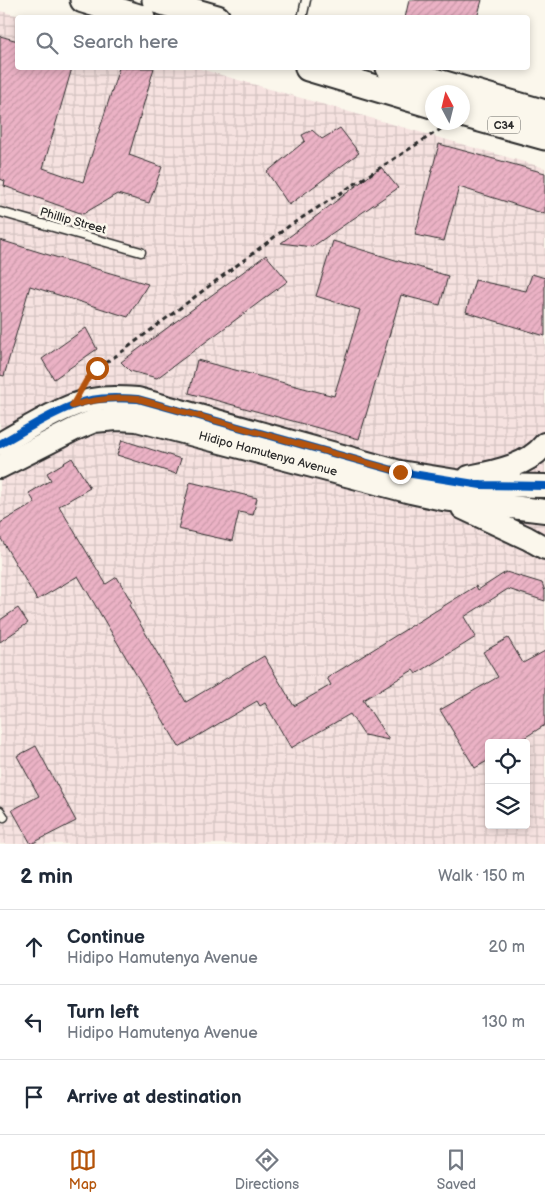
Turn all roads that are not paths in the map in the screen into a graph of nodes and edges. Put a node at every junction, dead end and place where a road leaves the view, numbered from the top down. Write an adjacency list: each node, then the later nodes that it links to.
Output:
1 (83, 0): 4 (main road)
2 (155, 0): 5 (main road)
3 (306, 0): 6 (lane)
4 (132, 15)
5 (207, 15)
6 (303, 15)
7 (315, 70): 9 (main road)
8 (395, 70): 10 (main road, C34)
9 (425, 103)
10 (545, 113)
11 (470, 116): 12 (main road, C34)
12 (545, 137)
13 (0, 212): 14 (lane, Phillip Street)
14 (141, 252)
15 (0, 444): 19 (street, Hidipo Hamutenya Avenue)
16 (545, 444): 19 (street)
17 (0, 467): 19 (street, Hidipo Hamutenya Avenue)
18 (545, 486): 19 (street, Hidipo Hamutenya Avenue)
19 (448, 490): 20 (street, Hidipo Hamutenya Avenue); 21 (street)
20 (545, 511)
21 (545, 548)

